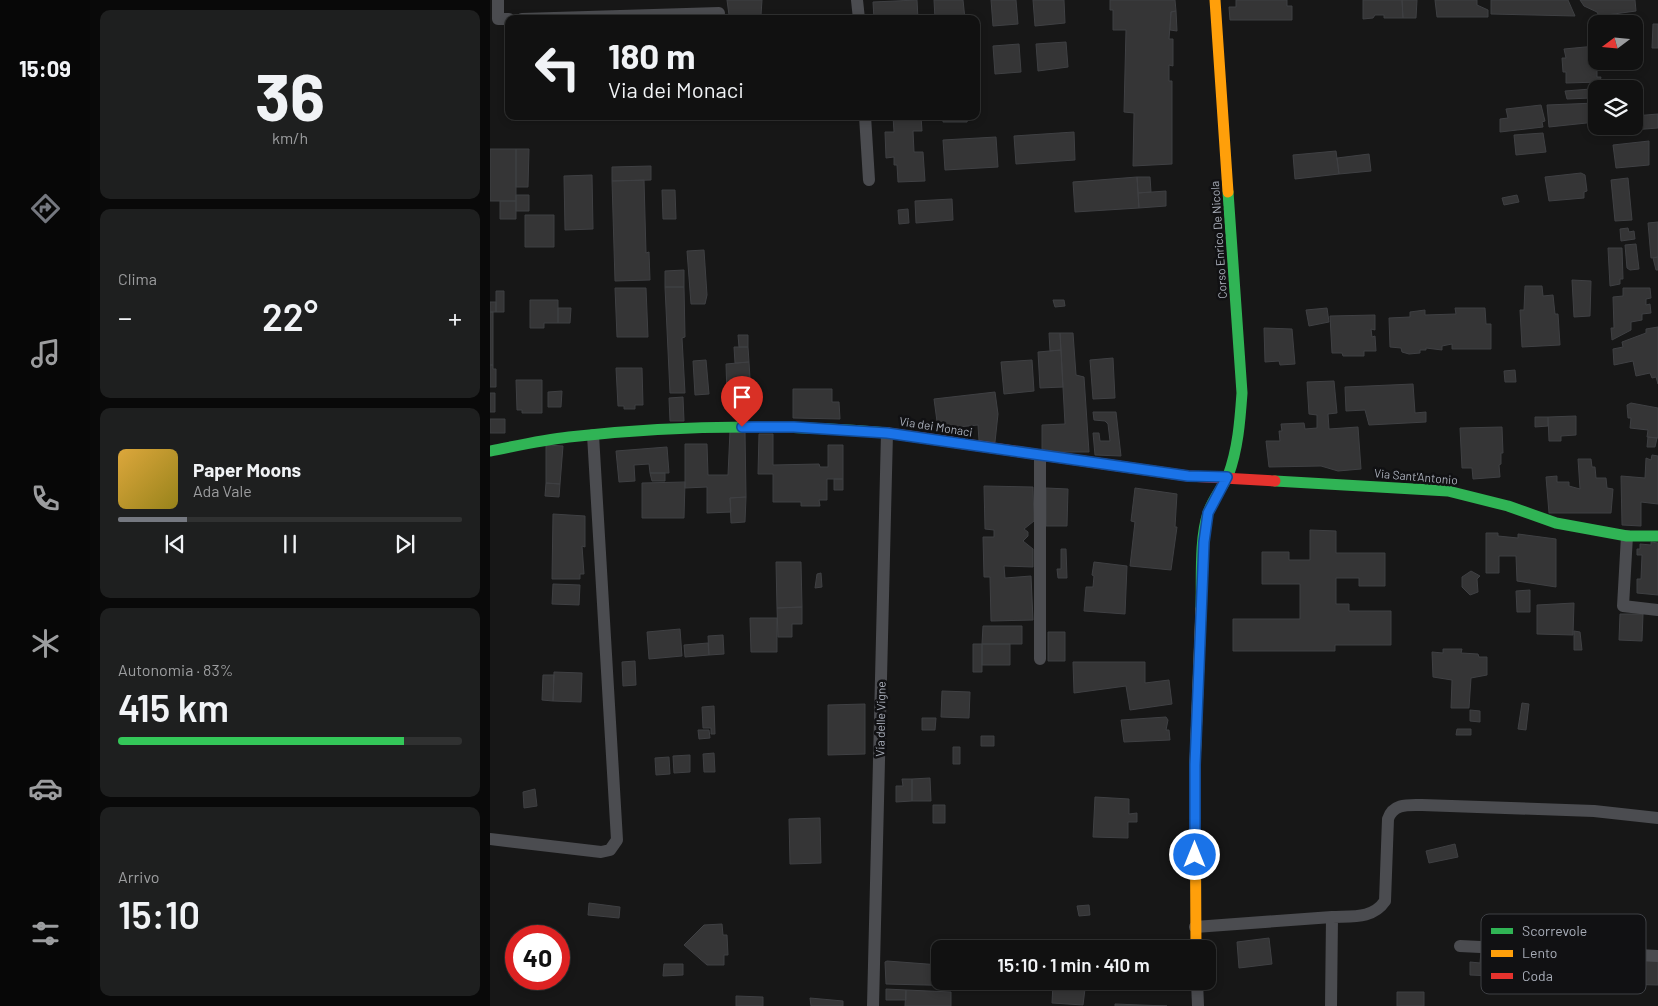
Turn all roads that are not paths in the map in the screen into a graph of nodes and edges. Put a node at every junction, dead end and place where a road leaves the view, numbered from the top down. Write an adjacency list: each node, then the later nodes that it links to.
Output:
1 (498, 0): 7 (street)
2 (858, 0): 6 (street)
3 (1215, 0): 14 (street, Corso Enrico De Nicola)
4 (719, 14): 5 (street)
5 (680, 15)
6 (859, 15)
7 (505, 19)
8 (865, 120): 9 (street)
9 (869, 180)
10 (887, 433): 11 (street, Via dei Monaci); 13 (street, Via dei Monaci); 27 (street, Via delle Vigne)
11 (593, 435): 12 (street, Via dei Monaci); 20 (street)
12 (490, 451)
13 (1040, 456): 14 (street, Via dei Monaci); 18 (street)
14 (1227, 477): 15 (street, Via Sant'Antonio); 22 (street, Corso Enrico De Nicola)
15 (1627, 536): 16 (street, Via Sant'Antonio); 17 (street)
16 (1658, 536)
17 (1658, 610)
18 (1040, 658)
19 (1658, 818): 21 (street)
20 (490, 839)
21 (1332, 917): 22 (street); 29 (street)
22 (1195, 927): 23 (street, Corso Enrico De Nicola)
23 (1196, 940)
24 (1460, 946): 25 (street)
25 (1481, 947)
26 (1197, 990): 28 (street)
27 (873, 1006)
28 (1198, 1006)
29 (1331, 1006)

